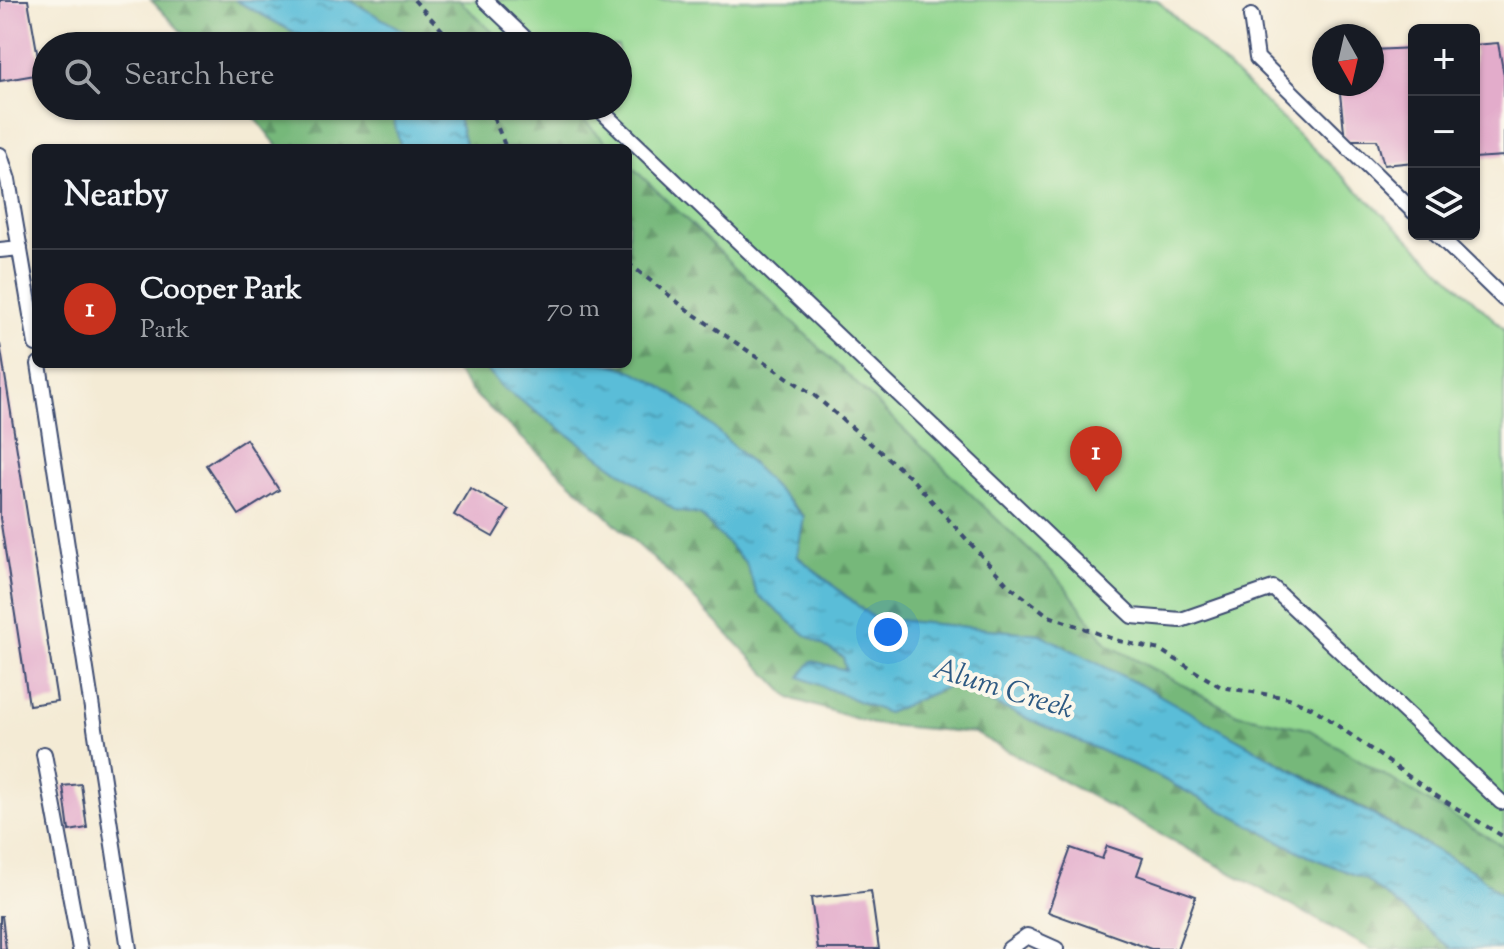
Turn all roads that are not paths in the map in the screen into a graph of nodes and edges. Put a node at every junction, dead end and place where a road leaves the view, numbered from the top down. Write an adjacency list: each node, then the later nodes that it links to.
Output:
1 (485, 0): 3 (lane)
2 (1251, 16): 6 (lane)
3 (518, 32)
4 (611, 120): 14 (lane)
5 (0, 155): 8 (lane)
6 (1408, 206)
7 (1443, 240): 10 (lane)
8 (20, 248): 9 (lane); 11 (lane)
9 (0, 250)
10 (1504, 299)
11 (32, 320)
12 (40, 368): 16 (lane)
13 (44, 754): 15 (lane)
14 (1501, 802)
15 (80, 949)
16 (129, 949)
17 (1009, 949): 18 (lane)
18 (1056, 949)

